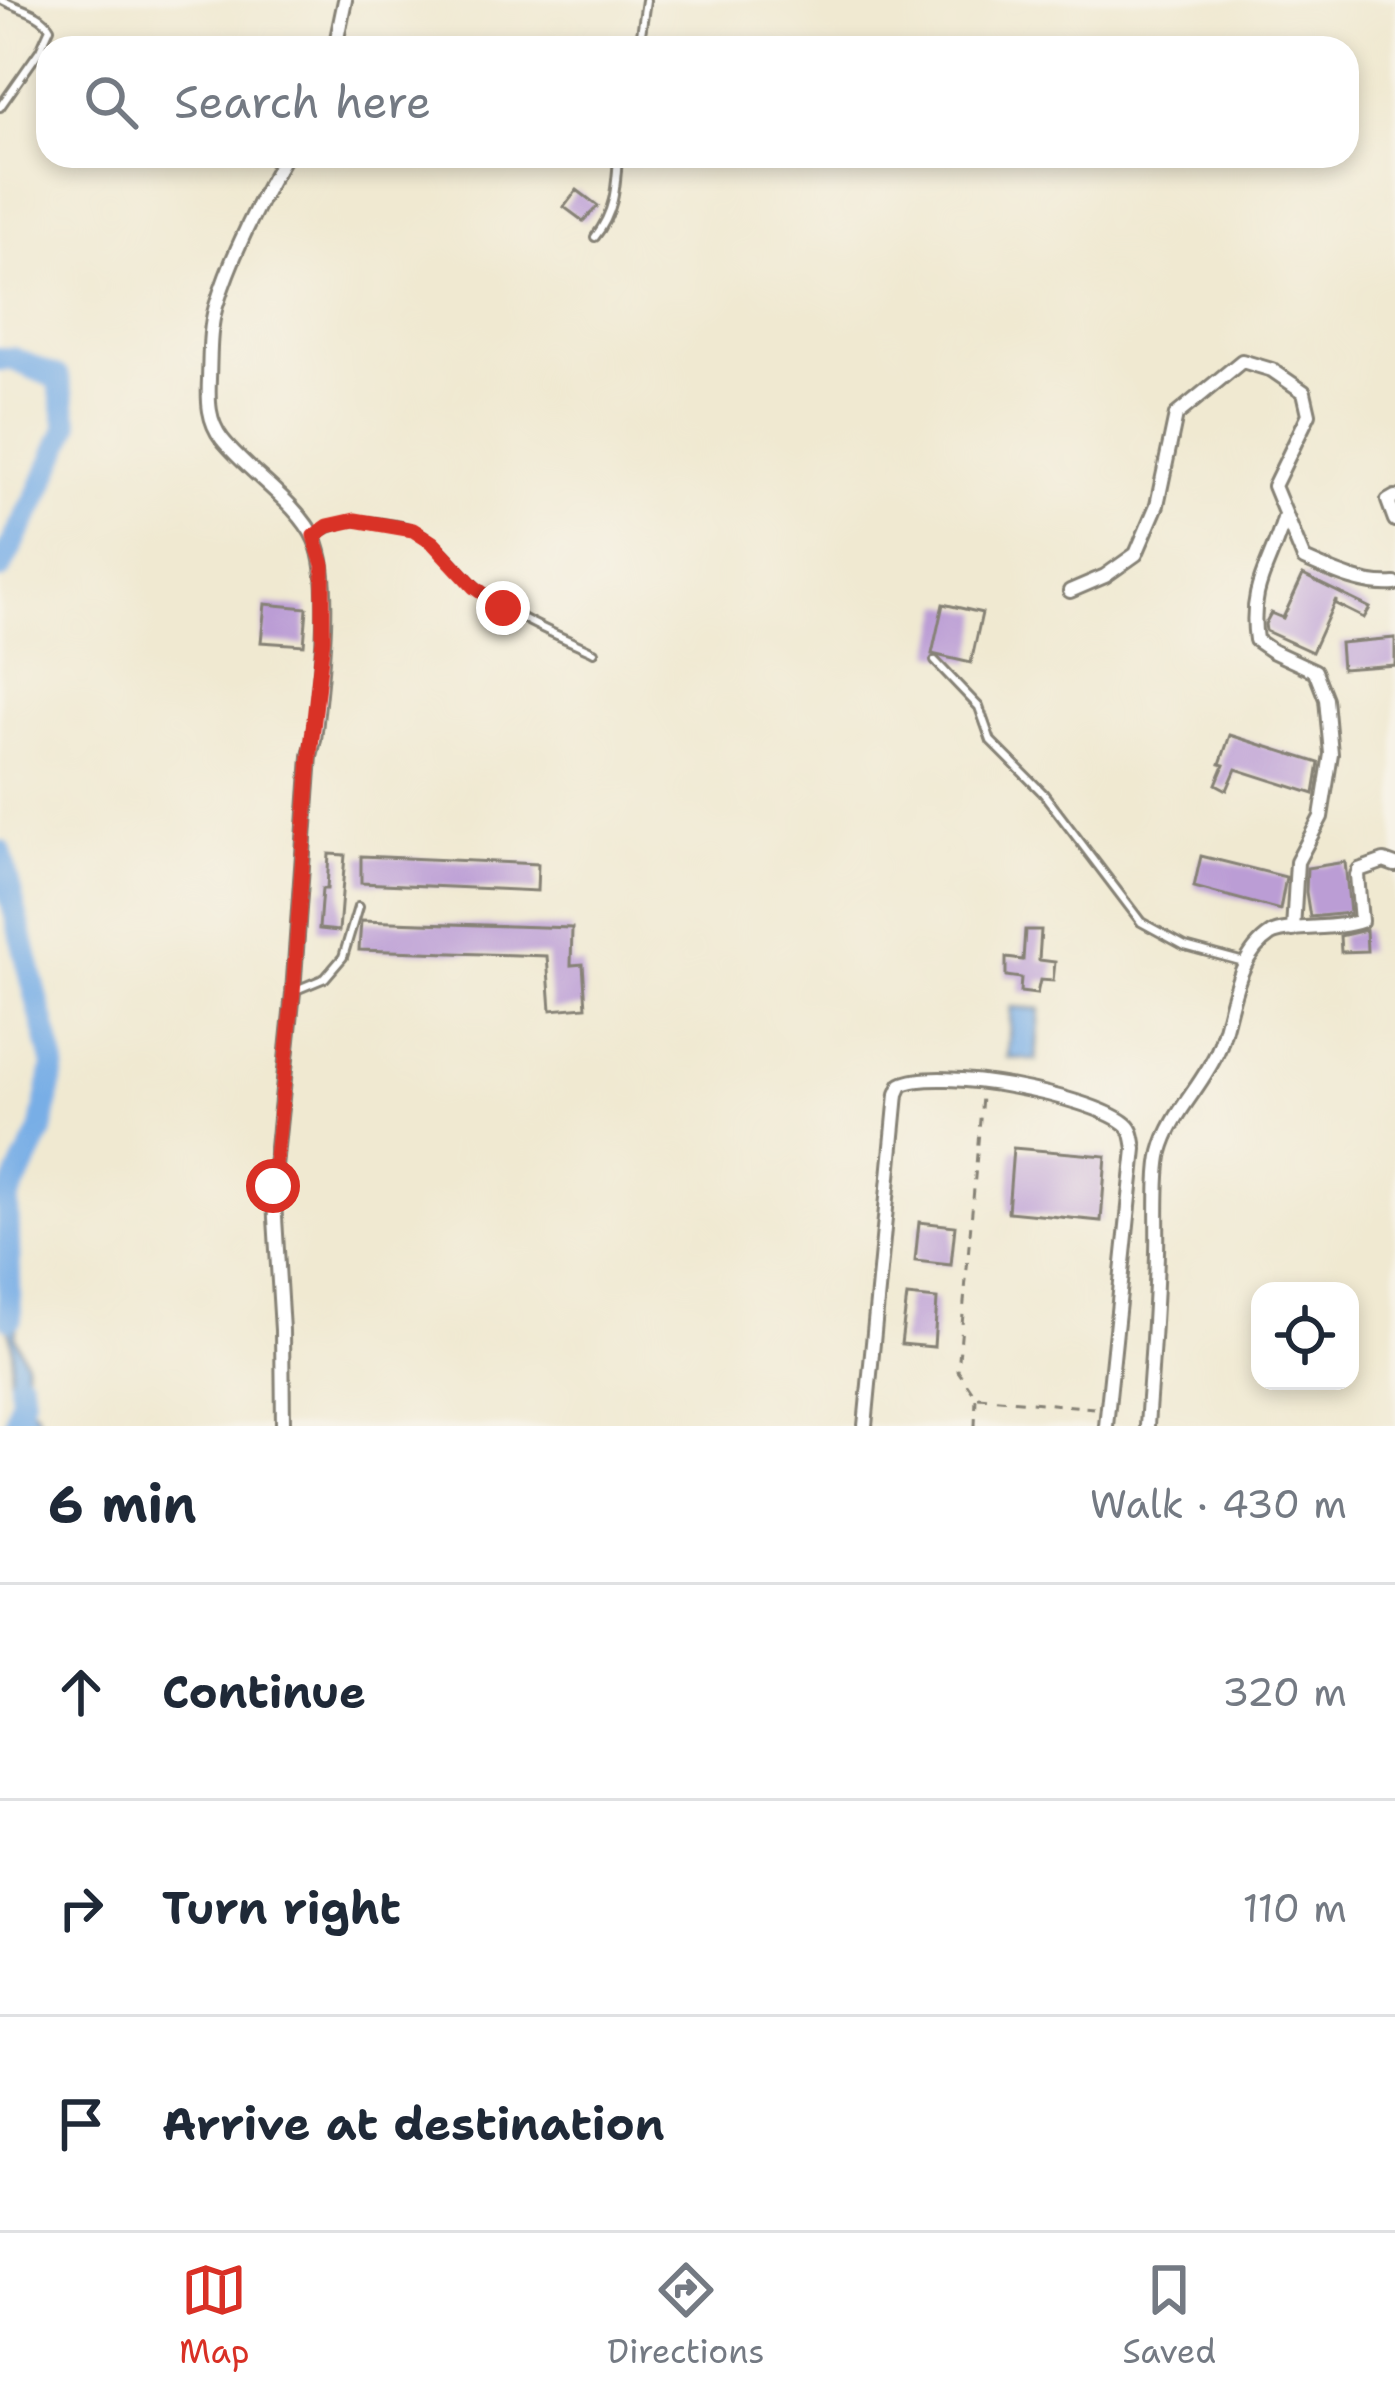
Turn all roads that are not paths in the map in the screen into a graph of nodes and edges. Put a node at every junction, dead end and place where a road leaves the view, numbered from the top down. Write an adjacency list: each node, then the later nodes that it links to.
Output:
1 (2, 0): 4 (lane)
2 (345, 0): 5 (street)
3 (646, 0): 6 (lane)
4 (46, 36)
5 (338, 36)
6 (641, 36)
7 (36, 56): 8 (lane)
8 (0, 107)
9 (279, 168): 15 (street)
10 (617, 168): 11 (lane)
11 (596, 237)
12 (1395, 497): 14 (street)
13 (1286, 514): 16 (street); 17 (street); 22 (street)
14 (1395, 520)
15 (314, 536): 18 (lane); 24 (street)
16 (1395, 584)
17 (1070, 591)
18 (594, 652)
19 (934, 661): 23 (lane)
20 (1395, 865): 22 (street)
21 (358, 907): 24 (lane)
22 (1293, 930): 23 (street)
23 (1244, 962): 28 (street)
24 (293, 992): 25 (street)
25 (284, 1426)
26 (865, 1426): 27 (street)
27 (1106, 1426)
28 (1147, 1426)

